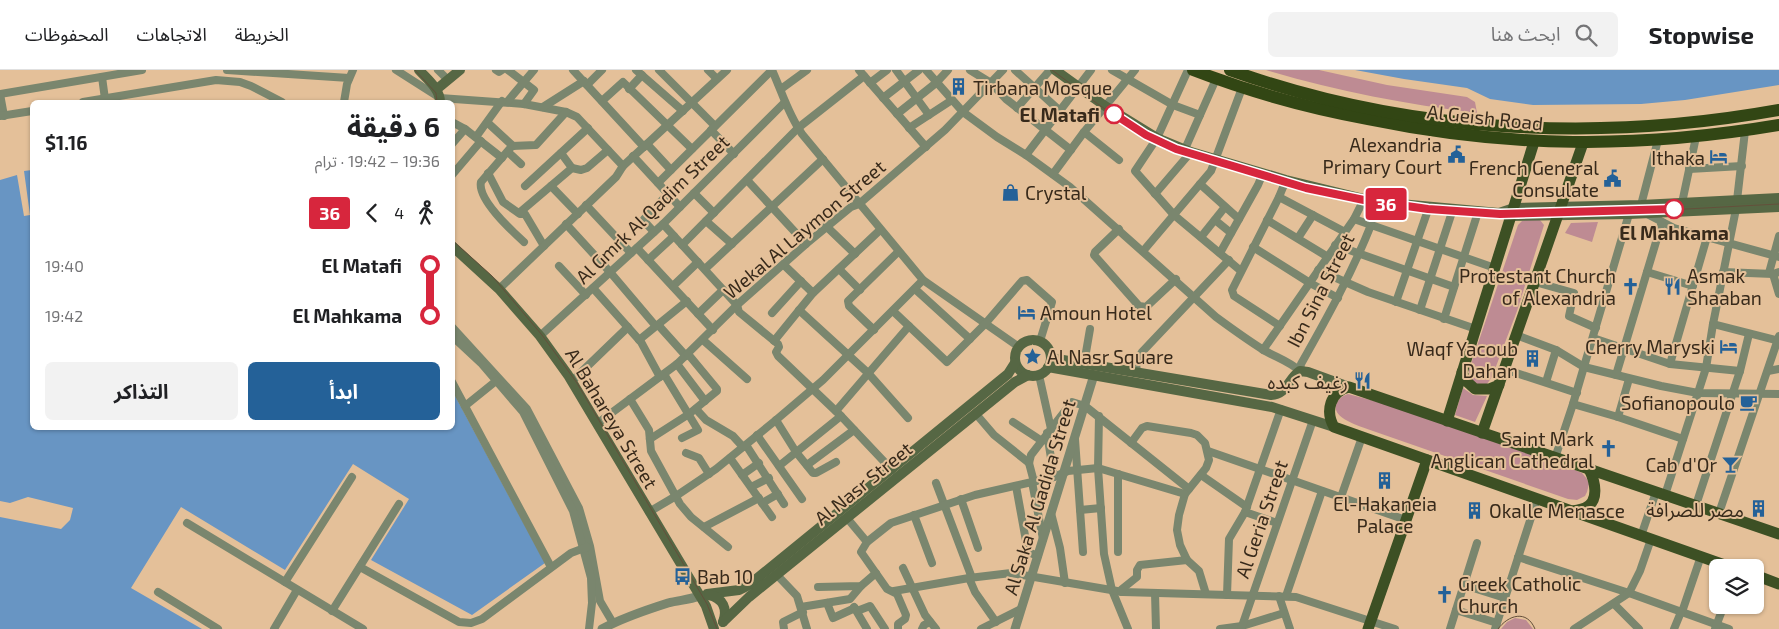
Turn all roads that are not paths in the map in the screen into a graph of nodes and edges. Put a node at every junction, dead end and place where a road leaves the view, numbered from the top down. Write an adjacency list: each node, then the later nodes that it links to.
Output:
1 (142, 70): 38 (street)
2 (227, 70): 37 (street)
3 (353, 70): 39 (street)
4 (396, 70): 57 (street)
5 (419, 70): 57 (main road)
6 (438, 70): 42 (street)
7 (460, 70): 42 (main road)
8 (496, 70): 9 (street)
9 (502, 70)
10 (508, 70): 44 (street)
11 (534, 70): 44 (street)
12 (573, 70): 46 (street)
13 (602, 70): 46 (street)
14 (660, 70): 68 (street)
15 (708, 70): 40 (street)
16 (727, 70): 40 (street)
17 (772, 70): 54 (street); 90 (street)
18 (807, 70): 54 (street)
19 (887, 70): 47 (street)
20 (896, 70): 45 (street)
21 (919, 70): 45 (street)
22 (926, 70): 48 (street)
23 (948, 70): 48 (street)
24 (970, 70): 49 (street)
25 (1003, 70): 49 (street, Wekal Al Laymon Street)
26 (1015, 70): 52 (street)
27 (1050, 70): 52 (street)
28 (1055, 70): 51 (main road)
29 (1090, 70): 51 (street)
30 (1112, 70): 43 (street)
31 (1135, 70): 43 (street)
32 (1188, 70): 70 (street)
33 (1193, 70): 41 (highway, Al Geish Road)
34 (1230, 70): 93 (highway, Al Geish Road)
35 (639, 72): 50 (street); 77 (street)
36 (862, 73): 47 (street); 91 (street)
37 (264, 74): 39 (street); 55 (street)
38 (102, 77): 56 (street); 59 (street)
39 (349, 78): 63 (street)
40 (717, 79): 68 (street)
41 (1216, 79): 53 (highway, Al Geish Road); 82 (street)
42 (448, 80): 57 (main road)
43 (1128, 80): 70 (street); 71 (street)
44 (524, 82): 66 (street); 69 (street)
45 (904, 82): 58 (street); 60 (street)
46 (586, 83): 65 (street); 72 (street)
47 (870, 83): 58 (street)
48 (936, 83): 60 (street); 64 (street)
49 (991, 83): 73 (street); 79 (street, Wekal Al Laymon Street)
50 (626, 86): 65 (street); 87 (street)
51 (1077, 87): 71 (main road); 74 (street)
52 (1034, 88): 73 (street); 74 (street)
53 (1242, 88): 104 (highway, Al Geish Road); 117 (street)
54 (781, 89): 67 (street)
55 (262, 90): 59 (street); 62 (street)
56 (0, 94): 83 (street)
57 (439, 97): 66 (street)
58 (883, 98): 80 (street)
59 (105, 99): 61 (street)
60 (916, 99): 80 (street); 81 (street)
61 (98, 100)
62 (279, 100)
63 (344, 100)
64 (952, 100): 79 (street); 81 (street)
65 (602, 101): 106 (street)
66 (505, 102): 69 (street); 85 (street)
67 (785, 102): 91 (street); 114 (street, Al Gmrk Al Qadim Street)
68 (692, 103): 77 (street); 90 (street)
69 (524, 104): 72 (street)
70 (1173, 105): 82 (street); 100 (street)
71 (1105, 106): 97 (street); 100 (main road)
72 (543, 107): 78 (street)
73 (1017, 108): 95 (street)
74 (1059, 110): 95 (street)
75 (1779, 110): 84 (highway, Al Geish Road)
76 (30, 111): 83 (street)
77 (682, 111): 87 (street)
78 (566, 112): 89 (street); 112 (street)
79 (963, 112): 107 (street, Wekal Al Laymon Street); 115 (street)
80 (897, 114): 92 (street)
81 (928, 115): 92 (street)
82 (1200, 115): 111 (street)
83 (2, 116)
84 (1710, 120): 93 (highway, Al Geish Road); 98 (highway)
85 (488, 123): 101 (street); 112 (street)
86 (455, 124): 94 (street)
87 (667, 125): 106 (street); 108 (street)
88 (1779, 125): 96 (highway, Al Geish Road)
89 (588, 128): 109 (street); 113 (street)
90 (713, 128): 108 (street); 114 (street)
91 (798, 128): 118 (street); 130 (street)
92 (909, 128): 107 (street)
93 (1539, 128): 104 (highway)
94 (465, 129): 101 (street); 103 (street)
95 (1045, 130): 110 (street); 115 (street)
96 (1745, 130): 98 (highway, Al Geish Road); 122 (street)
97 (1084, 132): 110 (street); 119 (street)
98 (1711, 135): 99 (highway, Al Geish Road)
99 (1696, 137): 102 (highway, Al Geish Road); 124 (street)
100 (1157, 138): 111 (main road); 138 (street)
101 (479, 139): 112 (street); 126 (street)
102 (1658, 140): 105 (highway, Al Geish Road); 154 (street)
103 (455, 141)
104 (1534, 142): 105 (highway, Al Geish Road); 157 (main road)
105 (1583, 143): 155 (main road)
106 (645, 145): 116 (street); 125 (street)
107 (926, 147): 143 (street, Wekal Al Laymon Street)
108 (692, 149): 125 (street)
109 (608, 150): 121 (street); 123 (street)
110 (1071, 150): 129 (street)
111 (1188, 150): 117 (main road); 138 (street)
112 (508, 152): 120 (street); 127 (street)
113 (561, 153): 123 (street); 134 (street)
114 (734, 154): 136 (street, Al Gmrk Al Qadim Street)
115 (1026, 155): 129 (street)
116 (633, 156): 121 (street); 132 (street)
117 (1216, 158): 128 (main road); 133 (street)
118 (822, 159): 143 (street); 149 (street)
119 (1119, 160)
120 (521, 164)
121 (623, 166): 145 (street)
122 (1742, 166): 124 (street); 144 (street)
123 (572, 168): 135 (street)
124 (1689, 169): 152 (street)
125 (671, 170): 132 (street)
126 (455, 171)
127 (488, 173): 140 (street); 147 (street)
128 (1263, 173): 131 (main road); 164 (street)
129 (1053, 174): 174 (street)
130 (747, 180): 149 (street); 159 (street)
131 (1286, 180): 139 (street); 142 (main road)
132 (658, 183): 137 (street)
133 (1200, 184): 150 (street); 162 (street)
134 (525, 186)
135 (551, 186): 158 (street); 160 (street)
136 (694, 193): 148 (street, Al Gmrk Al Qadim Street); 159 (street)
137 (668, 194): 148 (street); 176 (street)
138 (1154, 194): 162 (street)
139 (1279, 197): 163 (street); 167 (street)
140 (501, 198): 147 (street); 158 (street)
141 (1779, 198): 144 (main road)
142 (1364, 199): 151 (main road); 165 (street)
143 (859, 204): 173 (street, Wekal Al Laymon Street); 175 (street)
144 (1736, 204): 146 (main road); 152 (main road); 186 (street)
145 (586, 205): 160 (street); 195 (street)
146 (1779, 206)
147 (492, 207): 185 (street)
148 (680, 207): 170 (street, Al Gmrk Al Qadim Street)
149 (771, 207): 187 (street); 188 (street)
150 (1225, 207): 164 (street); 166 (street)
151 (1429, 207): 153 (main road); 184 (street)
152 (1678, 207): 154 (main road); 171 (street)
153 (1453, 209): 156 (main road); 194 (street)
154 (1644, 209): 155 (main road); 161 (main road); 171 (street)
155 (1560, 211): 157 (main road); 161 (main road); 223 (main road)
156 (1478, 212): 157 (main road); 203 (street)
157 (1512, 212): 209 (main road)
158 (519, 213): 191 (street)
159 (714, 213): 168 (street)
160 (578, 214): 169 (street)
161 (1629, 214): 254 (street)
162 (1174, 215): 181 (street); 196 (street)
163 (1313, 215): 177 (street); 183 (street)
164 (1238, 219): 178 (street)
165 (1354, 219): 172 (street); 177 (street)
166 (1215, 220): 178 (street); 181 (street)
167 (1268, 220): 183 (street); 192 (street)
168 (706, 221): 187 (street); 189 (street)
169 (566, 224): 191 (street); 215 (street)
170 (663, 224): 176 (street, Al Gmrk Al Qadim Street); 179 (street)
171 (1666, 224): 182 (street); 216 (street)
172 (1371, 225): 184 (street); 200 (street, Ibn Sina Street)
173 (826, 226): 188 (street, Wekal Al Laymon Street); 199 (street)
174 (1119, 229): 196 (street); 219 (street)
175 (880, 230): 197 (street); 199 (street)
176 (654, 232): 195 (street, Al Gmrk Al Qadim Street)
177 (1345, 232): 190 (street)
178 (1231, 234): 198 (street)
179 (674, 236): 189 (street); 204 (street)
180 (1779, 236): 201 (street)
181 (1200, 237): 198 (street)
182 (1707, 237): 186 (street); 227 (street)
183 (1298, 238): 202 (street)
184 (1417, 241): 194 (street); 214 (street)
185 (524, 242)
186 (1729, 243): 201 (street); 217 (street)
187 (732, 244): 210 (street)
188 (806, 244): 207 (street, Wekal Al Laymon Street)
189 (682, 245): 206 (street)
190 (1335, 245): 200 (street); 202 (street)
191 (544, 246): 231 (street)
192 (1254, 247): 212 (street); 224 (street)
193 (455, 249): 231 (main road, Al Bahareya Street)
194 (1440, 249): 203 (street); 220 (street)
195 (634, 250): 204 (street); 215 (street, Al Gmrk Al Qadim Street)
196 (1144, 250): 219 (street)
197 (898, 252): 221 (street); 233 (street)
198 (1220, 253): 205 (street)
199 (855, 254): 211 (street)
200 (1359, 254): 214 (street); 225 (street, Ibn Sina Street)
201 (1776, 256): 218 (street)
202 (1328, 257): 213 (street)
203 (1464, 257): 209 (street); 228 (street)
204 (648, 260): 226 (street)
205 (1229, 260): 212 (street); 237 (street)
206 (698, 262): 210 (street); 226 (street)
207 (784, 265): 222 (street); 241 (street, Wekal Al Laymon Street)
208 (559, 266): 235 (street)
209 (1495, 268): 256 (main road)
210 (705, 269): 232 (street)
211 (839, 269): 233 (street); 234 (street)
212 (1241, 270): 252 (street)
213 (1318, 270): 224 (street); 225 (street)
214 (1407, 270): 220 (street); 240 (street)
215 (610, 272): 229 (street, Al Gmrk Al Qadim Street); 250 (street)
216 (1647, 272): 227 (street); 272 (street)
217 (1723, 272): 218 (street); 249 (street)
218 (1773, 273): 236 (street)
219 (1176, 279): 237 (street)
220 (1430, 279): 228 (street); 243 (street)
221 (923, 280): 230 (street); 248 (street)
222 (801, 281): 234 (street); 245 (street)
223 (1535, 282): 254 (street); 261 (main road)
224 (1310, 283): 238 (street); 252 (street)
225 (1345, 283): 238 (street, Ibn Sina Street); 240 (street)
226 (673, 286): 239 (street)
227 (1693, 286): 281 (street)
228 (1454, 287): 247 (street)
229 (594, 288): 235 (street, Al Gmrk Al Qadim Street); 253 (street)
230 (915, 289): 244 (street); 265 (street)
231 (498, 290): 262 (main road, Al Bahareya Street)
232 (723, 290): 241 (street); 246 (street)
233 (860, 290): 259 (street)
234 (813, 292): 242 (street)
235 (586, 294): 262 (street, Al Gmrk Al Qadim Street)
236 (1779, 294)
237 (1196, 297): 273 (street); 291 (street)
238 (1338, 298): 288 (street, Ibn Sina Street)
239 (687, 301): 246 (street); 250 (street)
240 (1396, 302): 243 (street)
241 (737, 305): 258 (street, Wekal Al Laymon Street); 269 (street)
242 (799, 310): 269 (street); 276 (street)
243 (1420, 310): 247 (street)
244 (893, 311): 251 (street); 259 (street)
245 (772, 313)
246 (698, 314): 258 (street)
247 (1444, 319): 256 (street)
248 (985, 324): 265 (street); 270 (street); 271 (street)
249 (1713, 324): 260 (street); 283 (street)
250 (658, 326): 266 (street); 275 (street)
251 (909, 326): 265 (street); 290 (street)
252 (1280, 326): 273 (street)
253 (628, 327): 266 (street); 300 (street)
254 (1596, 328): 263 (street)
255 (1090, 329): 280 (street)
256 (1476, 329): 289 (main road)
257 (455, 330): 349 (street)
258 (713, 330): 267 (street, Wekal Al Laymon Street)
259 (874, 330): 276 (street)
260 (1749, 334): 268 (street); 286 (street)
261 (1516, 335): 274 (street); 284 (main road)
262 (540, 336): 300 (main road, Al Bahareya Street)
263 (1593, 338): 272 (street); 282 (street)
264 (455, 339): 299 (street)
265 (970, 339)
266 (639, 340): 296 (street)
267 (703, 340): 275 (street, Wekal Al Laymon Street); 297 (street)
268 (1778, 340): 287 (street)
269 (774, 341): 305 (street)
270 (1040, 341): 271 (main road); 277 (main road)
271 (1019, 347): 278 (main road)
272 (1624, 349): 281 (street); 295 (street)
273 (1263, 350): 288 (street)
274 (1556, 350): 282 (street); 301 (street)
275 (687, 355): 279 (street, Wekal Al Laymon Street); 312 (street)
276 (849, 355): 290 (street); 305 (street)
277 (1050, 362): 280 (main road); 293 (main road); 294 (main road)
278 (1016, 363): 292 (main road); 357 (main road, Al Nasr Street)
279 (677, 364): 296 (street, Wekal Al Laymon Street); 312 (street)
280 (1084, 364): 291 (main road)
281 (1670, 364): 283 (street)
282 (1584, 367): 295 (street); 306 (street)
283 (1706, 368): 286 (street); 307 (street)
284 (1504, 369): 301 (street); 302 (main road)
285 (1779, 370): 287 (street)
286 (1740, 371): 308 (street)
287 (1768, 371): 310 (street)
288 (1304, 372): 291 (main road); 303 (main road)
289 (1462, 372): 302 (main road); 326 (main road)
290 (868, 373): 318 (street); 323 (street)
291 (1136, 373)
292 (1028, 375): 293 (main road); 320 (main road, Al Nasr Street)
293 (1039, 375): 331 (street)
294 (1094, 375): 315 (street, Al Saka Al Gadida Street); 317 (main road)
295 (1616, 375): 298 (street)
296 (662, 376): 311 (street, Wekal Al Laymon Street); 319 (street)
297 (747, 379)
298 (1629, 379): 307 (street); 322 (street)
299 (496, 381): 314 (street); 349 (street)
300 (572, 381): 328 (main road, Al Bahareya Street)
301 (1546, 382): 306 (street)
302 (1499, 385): 332 (main road)
303 (1349, 386): 326 (main road); 329 (main road)
304 (455, 388): 314 (street)
305 (813, 389): 318 (street); 324 (street)
306 (1576, 393): 313 (street)
307 (1698, 393): 308 (street); 337 (street)
308 (1731, 394): 310 (street); 386 (street)
309 (1779, 394): 310 (street)
310 (1759, 395): 393 (street)
311 (630, 399): 328 (street, Wekal Al Laymon Street); 338 (street)
312 (705, 401): 316 (street)
313 (1573, 404): 322 (street); 346 (street)
314 (465, 406): 418 (street)
315 (1084, 406): 321 (street); 331 (street); 334 (street, Al Saka Al Gadida Street)
316 (696, 409): 319 (street); 341 (street)
317 (1281, 409): 325 (main road); 355 (street)
318 (838, 413): 330 (street); 343 (street)
319 (689, 414): 336 (street); 338 (street)
320 (976, 414): 351 (street); 396 (main road, Al Nasr Street)
321 (1099, 416): 340 (street); 354 (street)
322 (1618, 417): 337 (street)
323 (908, 418)
324 (776, 420): 333 (street); 343 (street)
325 (1313, 420): 329 (main road); 367 (street, Al Geria Street)
326 (1447, 421): 332 (main road)
327 (1013, 422): 339 (street)
328 (598, 423): 391 (main road, Al Bahareya Street)
329 (1334, 427): 335 (main road)
330 (854, 430): 352 (street); 357 (street)
331 (1049, 431): 339 (street); 366 (street)
332 (1482, 433): 346 (main road)
333 (757, 435): 341 (street); 353 (street)
334 (1075, 437): 358 (street); 360 (street, Al Saka Al Gadida Street)
335 (1362, 437): 347 (main road); 378 (street)
336 (682, 438)
337 (1683, 438): 375 (street)
338 (650, 439): 377 (street)
339 (1042, 441): 351 (street)
340 (1131, 443): 342 (street); 373 (street)
341 (744, 446): 345 (street); 350 (street)
342 (1208, 451): 355 (street); 363 (street)
343 (796, 452): 352 (street); 353 (street)
344 (686, 453): 359 (street)
345 (730, 458): 359 (street); 362 (street)
346 (1555, 458): 356 (main road)
347 (1427, 460): 381 (main road); 397 (main road)
348 (836, 462): 352 (street)
349 (553, 463): 406 (street)
350 (759, 463): 362 (street); 368 (street)
351 (1029, 463): 369 (street)
352 (807, 465)
353 (779, 466): 364 (street)
354 (1098, 468): 358 (street); 361 (street); 387 (street)
355 (1261, 469): 367 (street); 389 (street)
356 (1589, 469): 375 (main road); 390 (main road)
357 (892, 470): 434 (main road, Al Nasr Street)
358 (1077, 470): 360 (street); 388 (street)
359 (709, 474): 377 (street)
360 (1063, 474): 366 (street); 392 (street, Al Saka Al Gadida Street)
361 (1118, 474): 373 (street); 410 (street)
362 (742, 475): 372 (street)
363 (1201, 475): 373 (street); 389 (street)
364 (786, 476): 368 (street); 379 (street)
365 (352, 477): 425 (street)
366 (1054, 477): 369 (street)
367 (1292, 480): 374 (street); 399 (street, Al Geria Street)
368 (771, 481): 372 (street); 376 (street)
369 (1033, 482): 371 (street); 403 (street)
370 (936, 483): 385 (street)
371 (1016, 486): 380 (street); 411 (street)
372 (751, 487): 382 (street)
373 (1187, 491): 415 (street)
374 (1322, 491): 378 (street); 444 (street)
375 (1661, 493): 386 (main road); 402 (street)
376 (778, 494): 382 (street); 384 (street)
377 (676, 496): 391 (street); 400 (street)
378 (1341, 497): 397 (street)
379 (802, 499)
380 (961, 499): 385 (street); 408 (street)
381 (1537, 499): 390 (main road); 413 (street)
382 (760, 501): 395 (street); 400 (street)
383 (399, 504): 417 (street)
384 (784, 504)
385 (944, 504): 394 (street); 423 (street)
386 (1696, 505): 393 (main road)
387 (1101, 508): 388 (street); 433 (street)
388 (1080, 510): 409 (street)
389 (1246, 510): 399 (street); 441 (street)
390 (1573, 511): 402 (main road)
391 (649, 512): 442 (main road, Al Bahareya Street)
392 (1051, 513): 403 (street, Al Saka Al Gadida Street); 426 (street)
393 (1720, 513): 401 (main road)
394 (914, 515): 404 (street); 416 (street)
395 (772, 517)
396 (846, 518): 404 (street); 421 (main road, Al Nasr Street)
397 (1406, 520): 460 (main road)
398 (187, 523): 425 (street)
399 (1277, 523): 443 (street, Al Geria Street)
400 (704, 528): 407 (street)
401 (1779, 534)
402 (1646, 537): 412 (main road); 439 (street)
403 (1043, 539): 411 (street, Al Saka Al Gadida Street)
404 (867, 542): 420 (street)
405 (1477, 544): 428 (street)
406 (587, 547): 418 (street); 461 (street); 470 (street)
407 (728, 547)
408 (978, 548)
409 (1083, 552)
410 (1118, 552)
411 (1038, 556): 422 (street, Al Saka Al Gadida Street)
412 (1700, 556): 414 (main road); 455 (street)
413 (1518, 557): 439 (street); 445 (street)
414 (1709, 559)
415 (1187, 560): 437 (street); 440 (street)
416 (932, 563)
417 (360, 567): 418 (street); 454 (street)
418 (551, 567)
419 (903, 568): 431 (street)
420 (876, 573): 429 (street); 436 (street)
421 (777, 574): 449 (main road, Al Nasr Street); 451 (street)
422 (1032, 576): 423 (street); 426 (street); 450 (street, Al Saka Al Gadida Street)
423 (971, 578): 431 (street); 459 (street)
424 (1764, 579): 427 (main road)
425 (285, 582): 432 (street)
426 (1065, 583): 433 (street)
427 (1779, 584)
428 (1464, 585): 445 (street); 453 (street)
429 (861, 586): 430 (street); 446 (street)
430 (818, 587)
431 (912, 588): 436 (street); 458 (street)
432 (298, 590): 454 (street); 468 (street)
433 (1112, 590): 437 (street); 480 (street)
434 (730, 591): 442 (main road, Al Nasr Street); 449 (main road)
435 (158, 592): 467 (street)
436 (894, 592): 462 (street)
437 (1121, 592): 438 (street)
438 (1155, 593): 440 (street); 481 (street)
439 (1629, 593): 448 (street); 455 (street)
440 (1206, 594): 441 (street)
441 (1227, 595): 443 (street)
442 (700, 596): 461 (street); 464 (main road, Al Bahareya Street); 464 (main road)
443 (1252, 596): 444 (street); 466 (street, Al Geria Street)
444 (1282, 596): 456 (street); 460 (street)
445 (1505, 598): 463 (street)
446 (850, 599): 447 (street); 452 (street)
447 (827, 603): 451 (street); 452 (street)
448 (1614, 604): 486 (street); 487 (street)
449 (740, 606): 464 (main road, Al Nasr Street)
450 (1021, 609): 459 (street); 479 (street, Al Saka Al Gadida Street)
451 (802, 610): 472 (street); 473 (street)
452 (856, 610): 474 (street); 475 (street)
453 (1456, 610): 463 (street); 485 (street)
454 (332, 611): 469 (street)
455 (1681, 612): 465 (street); 488 (street)
456 (1284, 613): 466 (street); 483 (street)
457 (1721, 614): 465 (street)
458 (930, 622): 476 (street); 477 (street)
459 (996, 622): 478 (street)
460 (1370, 625): 484 (street)
461 (614, 626): 471 (street)
462 (898, 626): 475 (street)
463 (1496, 626)
464 (717, 627)
465 (1716, 627): 489 (street)
466 (1241, 628): 482 (street)
467 (218, 629)
468 (274, 629)
469 (364, 629)
470 (589, 629)
471 (602, 629)
472 (784, 629)
473 (806, 629)
474 (867, 629)
475 (886, 629)
476 (922, 629)
477 (936, 629)
478 (981, 629)
479 (1015, 629)
480 (1128, 629)
481 (1156, 629)
482 (1220, 629)
483 (1290, 629)
484 (1395, 629)
485 (1450, 629)
486 (1574, 629)
487 (1639, 629)
488 (1674, 629)
489 (1729, 629)

